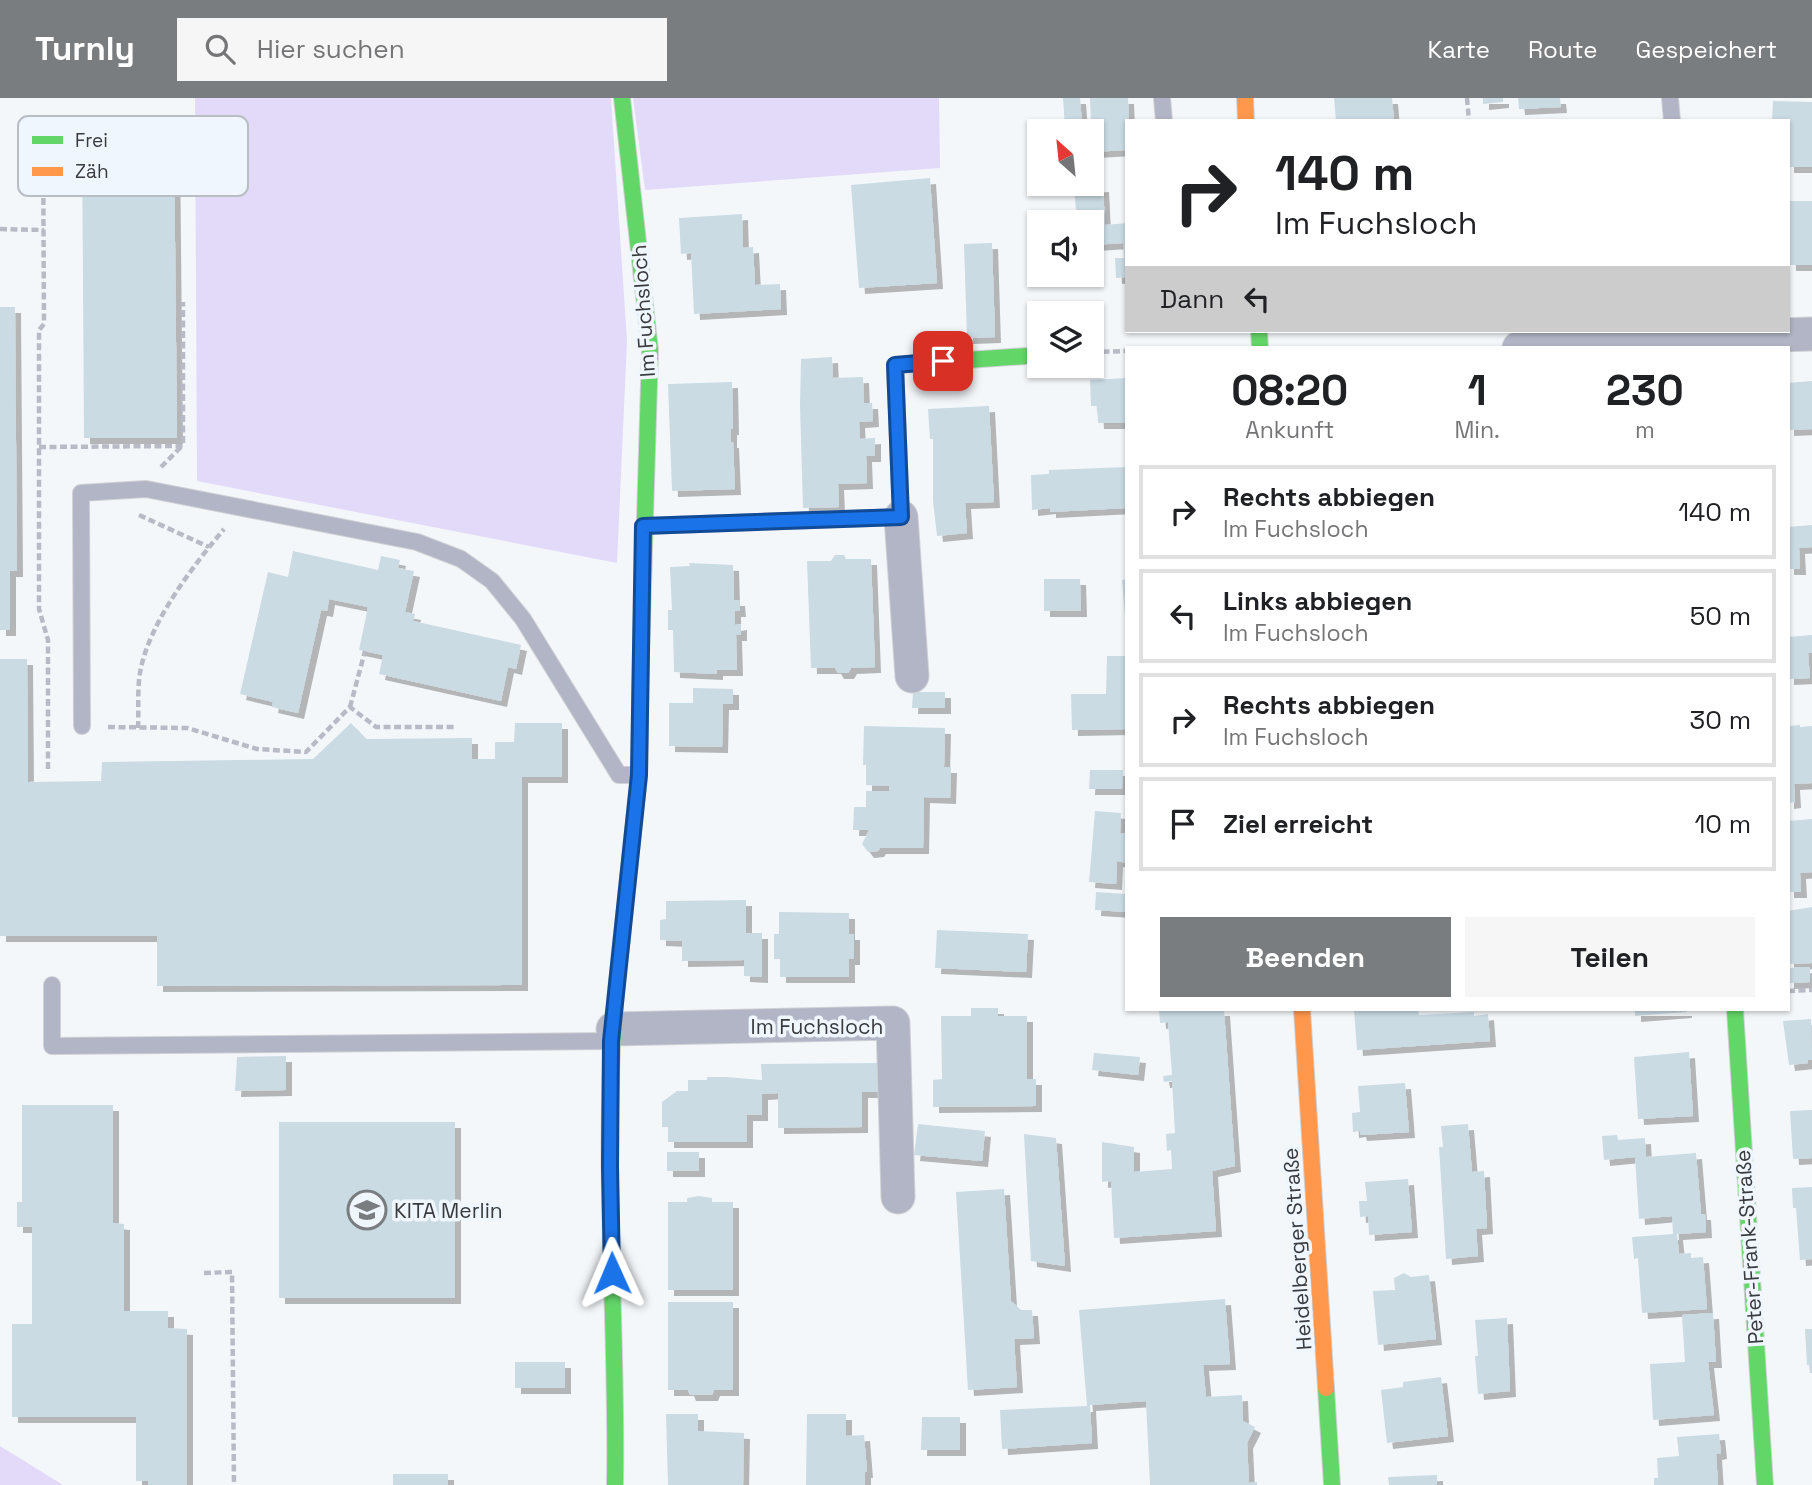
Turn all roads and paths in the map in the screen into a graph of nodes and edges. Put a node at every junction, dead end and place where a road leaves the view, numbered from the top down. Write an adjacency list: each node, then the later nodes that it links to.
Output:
1 (622, 98): 23 (street, Im Fuchsloch)
2 (1162, 98): 6 (lane)
3 (1245, 98): 7 (street)
4 (1467, 98): 8 (path)
5 (1670, 98): 9 (lane)
6 (1164, 119)
7 (1246, 119)
8 (1469, 119)
9 (1672, 119)
10 (44, 196): 12 (path)
11 (0, 229): 12 (path)
12 (44, 230): 20 (path)
13 (183, 302): 20 (path)
14 (1812, 334): 15 (street)
15 (1686, 339): 16 (street)
16 (1556, 346)
17 (1125, 351): 18 (path)
18 (1104, 352)
19 (1027, 356): 22 (street)
20 (39, 447): 27 (path)
21 (246, 509): 28 (lane); 29 (path); 32 (lane)
22 (901, 517): 23 (street); 25 (street)
23 (643, 526): 32 (street, Im Fuchsloch)
24 (365, 651): 26 (path)
25 (912, 676)
26 (350, 707): 29 (path); 30 (path)
27 (48, 726): 28 (path); 31 (path)
28 (82, 726): 29 (path)
29 (138, 727)
30 (456, 727)
31 (48, 769)
32 (639, 775): 38 (street, Im Fuchsloch)
33 (52, 985): 38 (lane)
34 (1812, 990): 35 (path)
35 (1790, 991)
36 (1302, 1011): 43 (street, Heidelberger Straße)
37 (1735, 1011): 44 (street, Peter-Frank-Straße)
38 (612, 1035): 39 (street, Im Fuchsloch); 42 (street, Im Fuchsloch)
39 (898, 1196)
40 (204, 1273): 41 (path)
41 (234, 1485)
42 (615, 1485)
43 (1332, 1485)
44 (1765, 1485)

